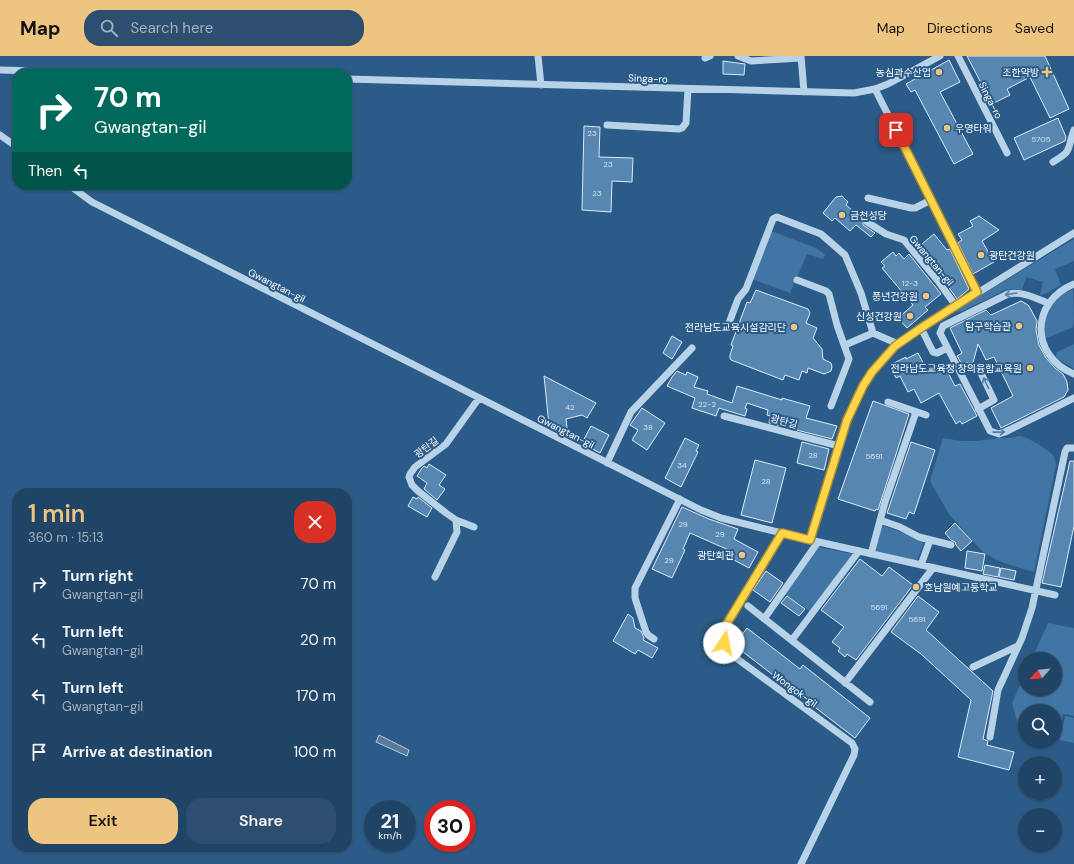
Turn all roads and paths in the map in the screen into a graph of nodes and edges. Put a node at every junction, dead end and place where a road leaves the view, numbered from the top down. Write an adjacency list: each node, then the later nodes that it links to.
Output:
1 (538, 56): 9 (street)
2 (738, 56): 5 (street)
3 (940, 56): 11 (street, Singa-ro)
4 (958, 56): 17 (street, Singa-ro)
5 (801, 57): 12 (street)
6 (0, 70): 7 (street)
7 (12, 70)
8 (352, 79): 9 (street, Singa-ro)
9 (541, 85): 10 (street, Singa-ro)
10 (688, 89): 12 (street, Singa-ro); 13 (street)
11 (875, 89): 12 (street, Singa-ro); 21 (street, Gwangtan-gil)
12 (804, 92)
13 (607, 125)
14 (1074, 130): 18 (street)
15 (0, 135): 16 (street)
16 (12, 144)
17 (1007, 153)
18 (1053, 162)
19 (76, 190): 38 (street, Gwangtan-gil)
20 (868, 198): 21 (street)
21 (931, 200): 26 (street, Gwangtan-gil)
22 (867, 222): 28 (street, Gwangtan-gil)
23 (1074, 233): 26 (street)
24 (797, 280): 33 (street)
25 (1074, 284): 27 (street)
26 (977, 292): 28 (street)
27 (1048, 303): 35 (street, one-way to 35); 37 (street)
28 (956, 306): 30 (street)
29 (729, 323): 31 (street)
30 (921, 328): 32 (street); 35 (street)
31 (873, 333): 32 (street); 33 (street)
32 (898, 344): 46 (street)
33 (845, 345): 41 (street)
34 (692, 348): 48 (street)
35 (947, 348): 36 (street)
36 (957, 368): 42 (street); 42 (street, one-way to 36)
37 (1074, 374)
38 (478, 398): 48 (street, Gwangtan-gil); 50 (street, 광탄길)
39 (1074, 398): 42 (street, one-way to 39)
40 (888, 402): 43 (street)
41 (831, 406)
42 (978, 409)
43 (916, 412): 44 (street); 51 (street)
44 (926, 415)
45 (724, 416): 46 (street, 광탄길)
46 (839, 446): 54 (street)
47 (1074, 448): 63 (street)
48 (607, 463): 49 (street, Gwangtan-gil)
49 (680, 499): 53 (street, Gwangtan-gil); 67 (street)
50 (456, 520): 52 (street, 광탄길); 62 (street)
51 (880, 520): 55 (street); 59 (street)
52 (474, 527)
53 (782, 533): 54 (street, Gwangtan-gil); 74 (street, Wongok-gil)
54 (810, 540): 56 (street, Gwangtan-gil)
55 (930, 540): 57 (street); 60 (street)
56 (818, 542): 58 (street, Gwangtan-gil); 66 (street)
57 (951, 545)
58 (859, 551): 59 (street, Gwangtan-gil); 68 (street)
59 (871, 554): 60 (street, Gwangtan-gil)
60 (921, 565): 61 (street, Gwangtan-gil)
61 (933, 568): 63 (street, Gwangtan-gil); 71 (street)
62 (435, 577)
63 (1035, 590): 64 (street, Gwangtan-gil); 69 (street)
64 (1056, 595)
65 (748, 606): 66 (street)
66 (764, 619): 68 (street)
67 (654, 639)
68 (792, 640): 71 (street)
69 (1018, 646): 70 (street); 73 (street)
70 (973, 667)
71 (845, 683): 72 (street)
72 (870, 702)
73 (990, 737)
74 (801, 864)

